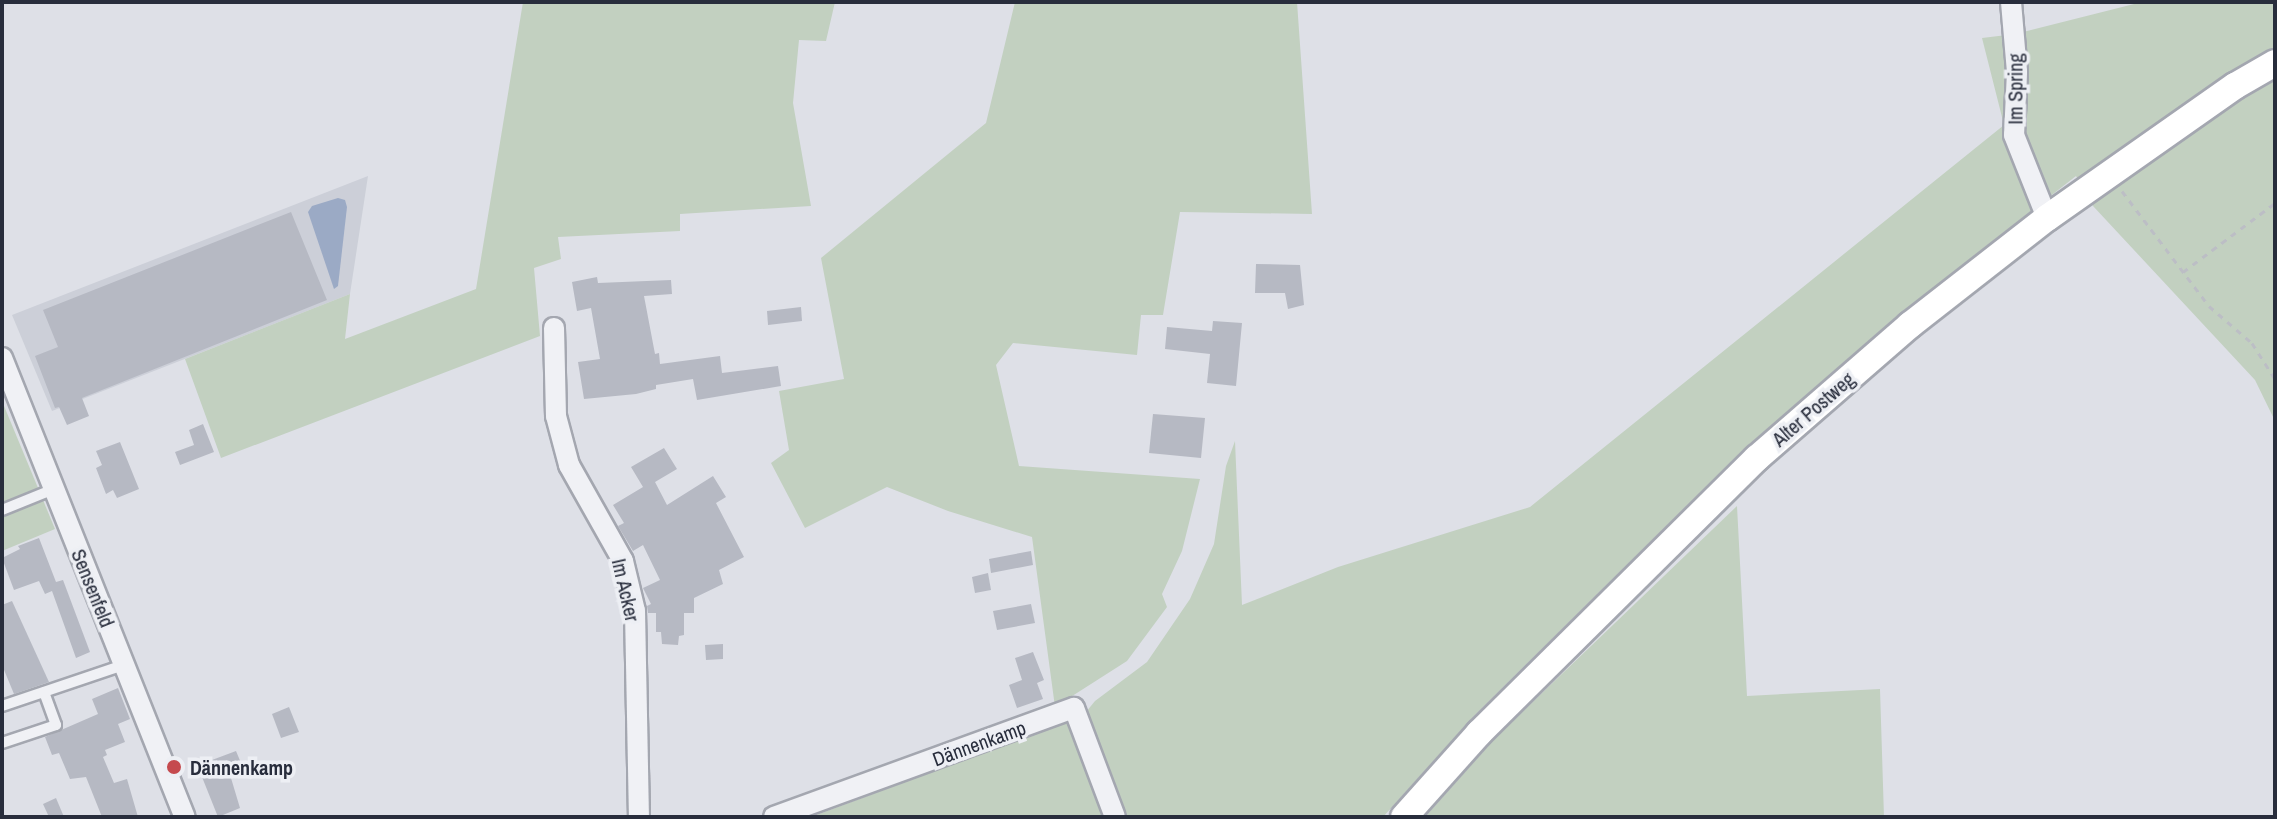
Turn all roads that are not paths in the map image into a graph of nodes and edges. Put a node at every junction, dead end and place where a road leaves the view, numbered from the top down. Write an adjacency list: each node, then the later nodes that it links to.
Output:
1 (2011, 2): 3 (street, Im Spring)
2 (2275, 63): 3 (main road, Alter Postweg)
3 (2047, 218): 16 (main road, Alter Postweg)
4 (554, 328): 13 (street, Im Acker)
5 (2, 358): 6 (street, Sensenfeld)
6 (54, 489): 7 (lane); 8 (street, Sensenfeld)
7 (2, 510)
8 (124, 665): 9 (lane); 12 (street, Sensenfeld)
9 (44, 692): 10 (lane); 11 (lane)
10 (2, 706)
11 (2, 743)
12 (185, 817)
13 (639, 817)
14 (774, 817): 15 (street, Dännenkamp)
15 (1115, 817)
16 (1404, 817)

